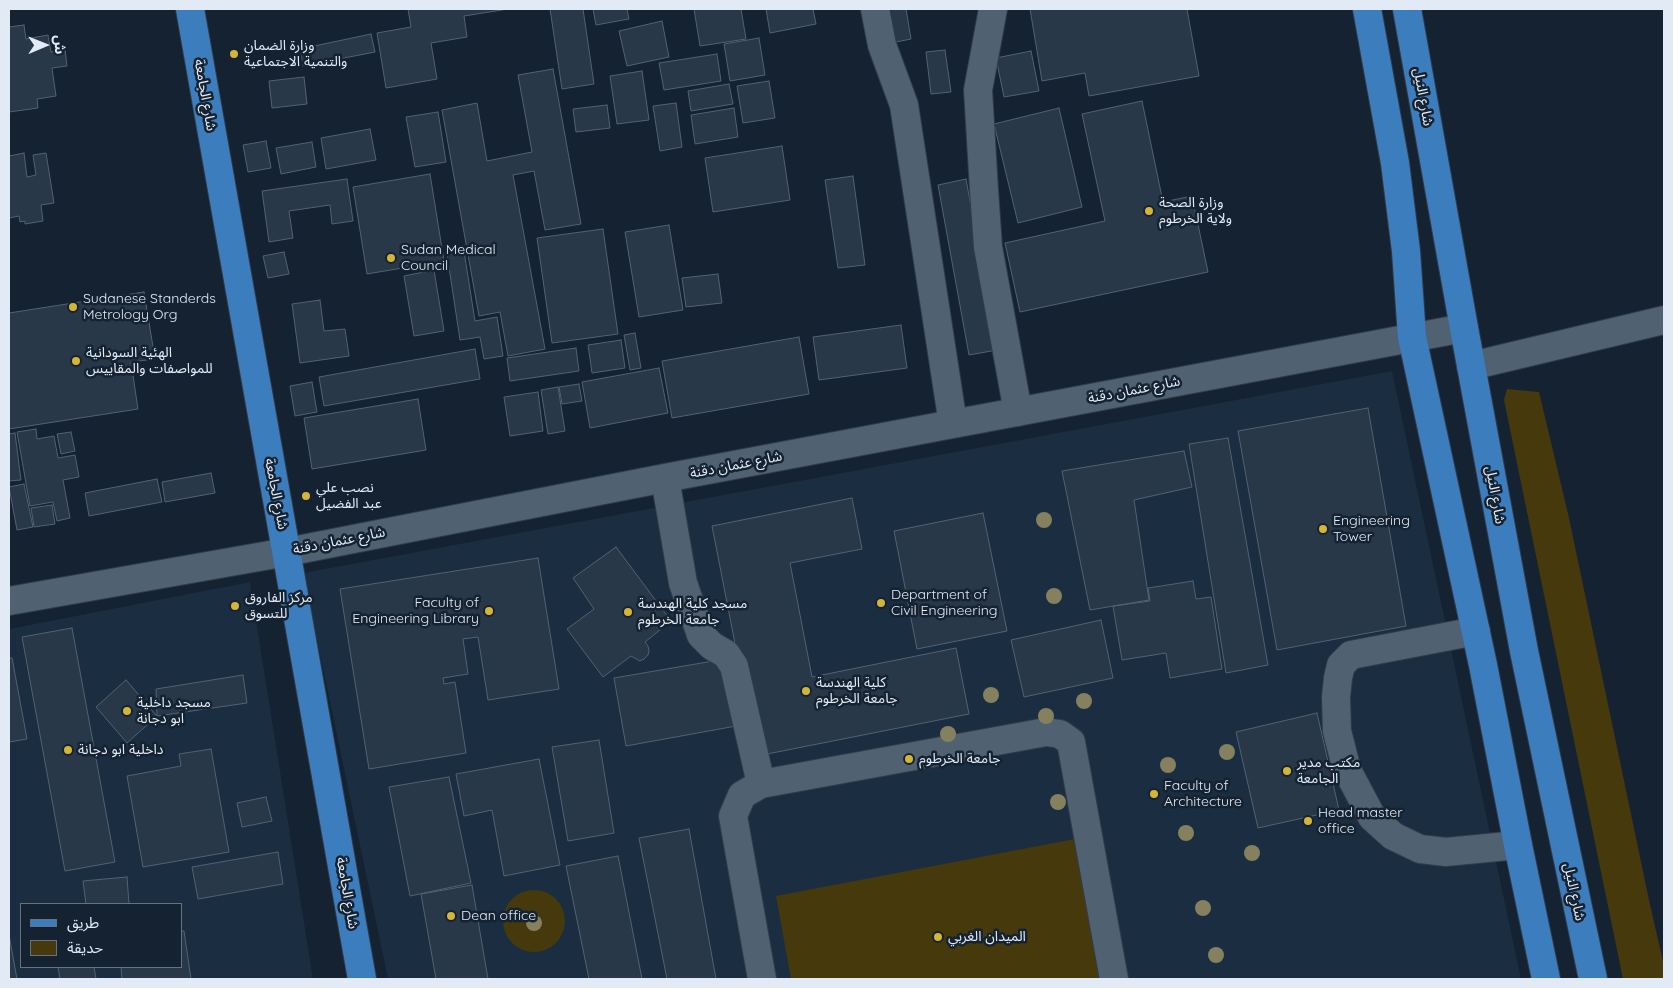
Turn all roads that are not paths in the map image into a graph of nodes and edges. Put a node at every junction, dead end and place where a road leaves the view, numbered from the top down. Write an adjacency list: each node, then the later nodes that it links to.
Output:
1 (190, 9): 13 (main road, شارع الجامعة)
2 (874, 9): 11 (street)
3 (993, 9): 10 (street)
4 (1367, 9): 8 (main road)
5 (1407, 9): 7 (main road, شارع النيل)
6 (1664, 320): 9 (street)
7 (1464, 328): 8 (street, شارع عثمان دقنة); 9 (main road, شارع النيل)
8 (1412, 337): 10 (street, شارع عثمان دقنة); 15 (main road)
9 (1471, 366): 22 (main road, شارع النيل)
10 (1018, 412): 11 (street, شارع عثمان دقنة)
11 (953, 424): 12 (street, شارع عثمان دقنة)
12 (665, 478): 13 (street, شارع عثمان دقنة); 16 (street)
13 (287, 552): 14 (street, شارع عثمان دقنة); 18 (main road, شارع الجامعة)
14 (9, 601)
15 (1476, 631): 17 (main road); 17 (street)
16 (762, 784): 19 (street); 20 (street)
17 (1518, 845): 21 (main road)
18 (362, 979)
19 (762, 979)
20 (1114, 979)
21 (1546, 979)
22 (1593, 979)

